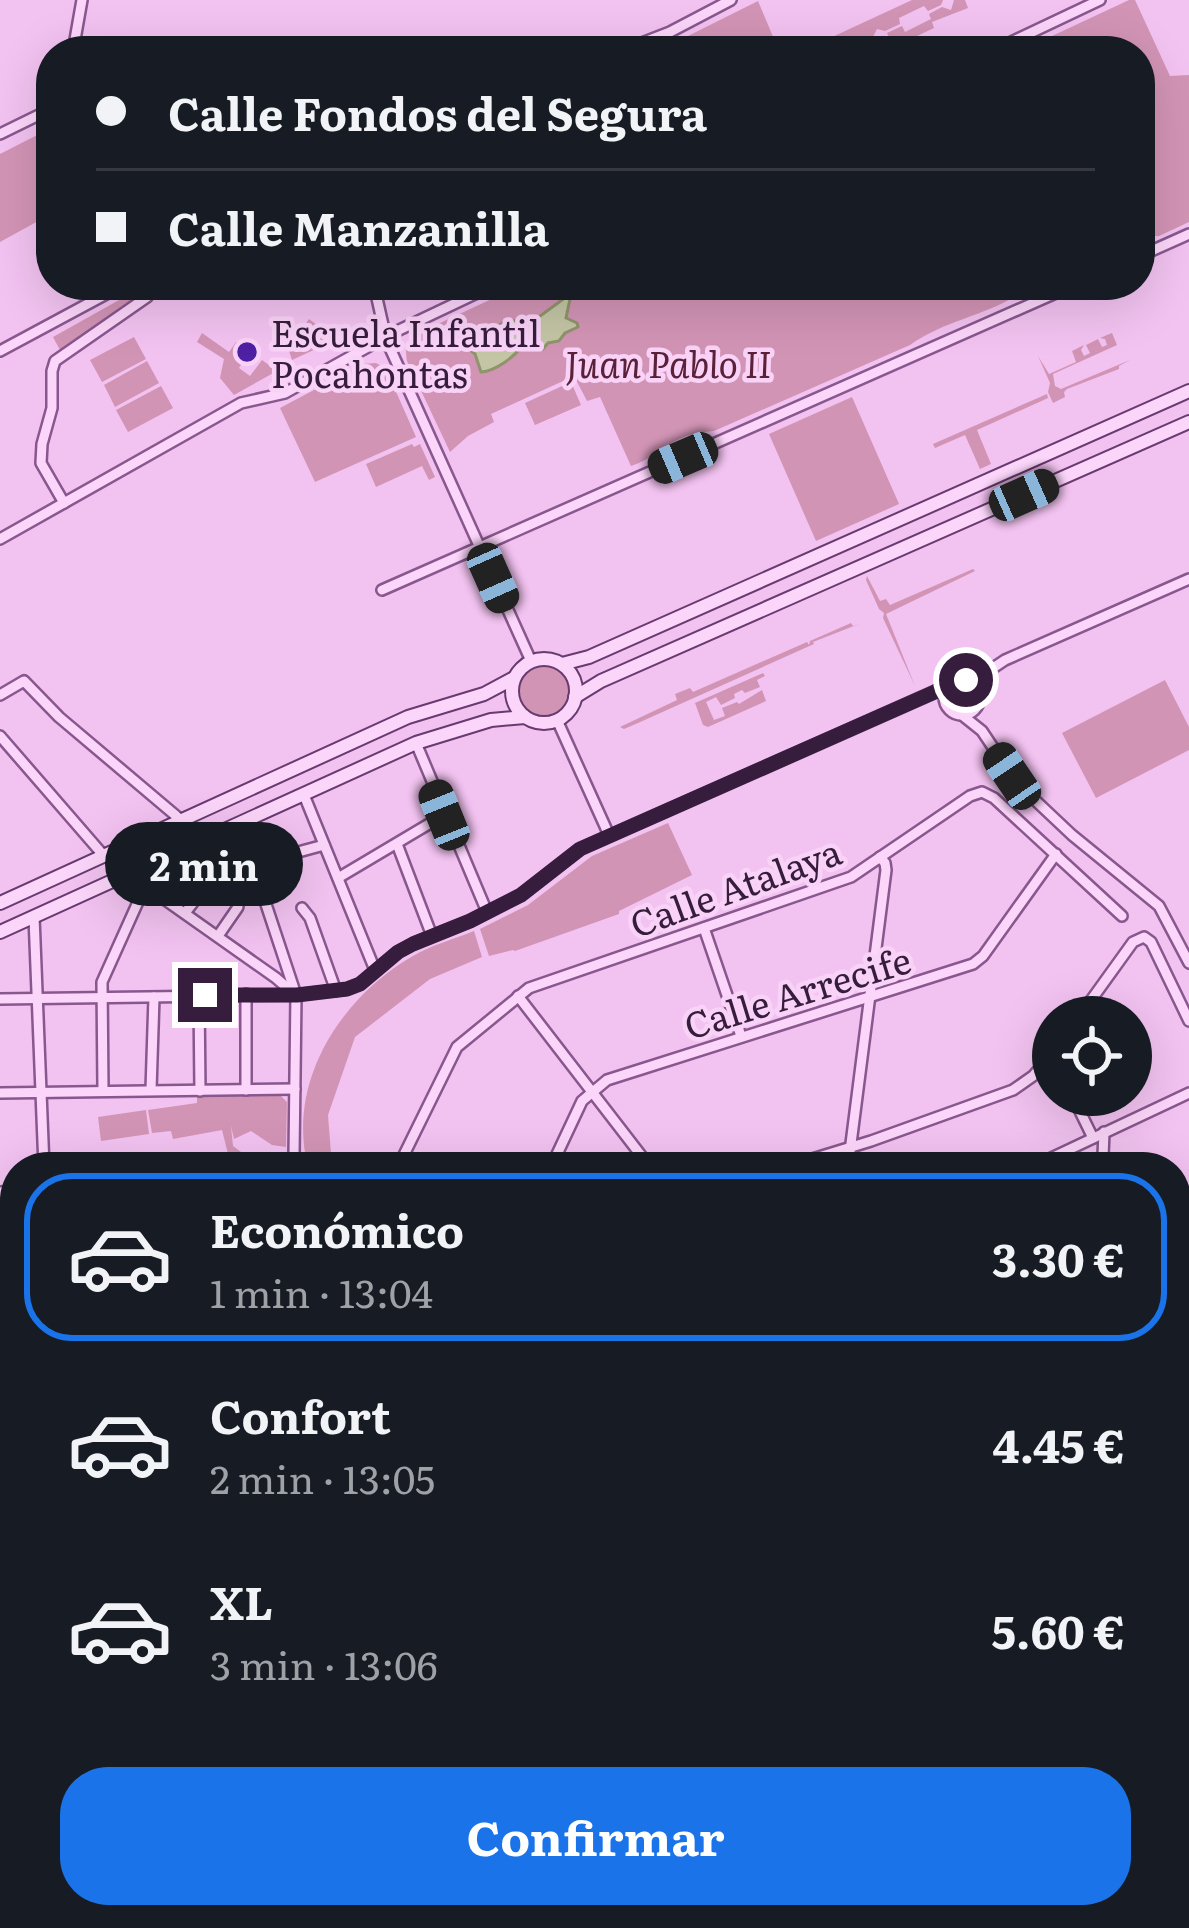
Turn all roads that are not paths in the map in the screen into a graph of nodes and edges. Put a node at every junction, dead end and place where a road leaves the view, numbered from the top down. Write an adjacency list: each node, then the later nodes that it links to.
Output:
1 (82, 0): 4 (street)
2 (731, 0): 5 (street)
3 (1100, 0): 6 (street)
4 (76, 36)
5 (660, 36)
6 (1024, 36)
7 (36, 116): 8 (street)
8 (0, 134)
9 (1189, 234): 10 (street)
10 (1155, 249)
11 (95, 300): 20 (street)
12 (143, 300): 23 (street)
13 (377, 300): 16 (street)
14 (462, 300): 17 (street)
15 (1040, 300): 25 (street)
16 (383, 325): 17 (street); 18 (street)
17 (397, 331): 19 (street)
18 (375, 343): 19 (street); 23 (street)
19 (390, 349): 25 (street)
20 (0, 351)
21 (1189, 391): 29 (street)
22 (1189, 422): 35 (street)
23 (64, 503): 24 (street)
24 (0, 539)
25 (480, 547): 27 (street); 28 (street)
26 (1189, 579): 30 (street)
27 (382, 590)
28 (531, 661): 29 (street); 31 (street)
29 (562, 664): 35 (street)
30 (990, 670): 32 (street); 37 (street)
31 (514, 678): 40 (street); 47 (street)
32 (966, 680): 33 (street); 37 (street)
33 (949, 685): 36 (street); 38 (street)
34 (0, 695): 47 (street)
35 (575, 697): 41 (street)
36 (922, 698): 38 (street); 48 (street)
37 (979, 699): 39 (street); 42 (street)
38 (946, 706): 39 (street)
39 (962, 715): 42 (street)
40 (525, 717): 41 (street); 44 (street)
41 (557, 720): 48 (street)
42 (982, 731): 71 (street)
43 (0, 736): 52 (street)
44 (416, 743): 45 (street); 46 (street)
45 (304, 795): 50 (street); 54 (street)
46 (444, 815): 49 (street); 63 (street)
47 (181, 820): 52 (street)
48 (609, 835): 63 (street)
49 (397, 844): 57 (street); 70 (street)
50 (324, 845): 55 (street); 57 (street)
51 (1056, 854): 53 (street, Calle Atalaya); 65 (street, Calle Atalaya); 80 (street, Calle Arrecife)
52 (104, 856): 60 (street)
53 (880, 857): 67 (street, Calle Atalaya); 80 (street)
54 (157, 861): 56 (street); 58 (street)
55 (253, 865): 64 (street); 75 (street)
56 (126, 875): 59 (street); 66 (street)
57 (338, 878): 72 (street)
58 (147, 887): 59 (street); 64 (street)
59 (140, 898): 83 (street)
60 (0, 902)
61 (238, 908): 69 (street)
62 (302, 908): 73 (street)
63 (488, 912): 70 (street)
64 (185, 913): 69 (street)
65 (1122, 916)
66 (34, 917): 68 (street); 82 (street)
67 (704, 928): 77 (street, Calle Atalaya); 85 (street)
68 (0, 932)
69 (218, 936): 75 (street)
70 (432, 936): 72 (street)
71 (1189, 963)
72 (375, 970): 73 (street)
73 (336, 991): 75 (street)
74 (246, 994): 75 (street); 76 (street); 90 (street)
75 (296, 995): 87 (street)
76 (199, 996): 79 (street); 92 (street)
77 (518, 996): 93 (street); 102 (street, Calle Atalaya)
78 (1094, 996): 84 (street)
79 (154, 997): 83 (street); 89 (street)
80 (871, 997): 85 (street, Calle Arrecife); 99 (street)
81 (0, 999): 82 (street)
82 (38, 999): 83 (street); 91 (street)
83 (101, 999): 88 (street)
84 (1189, 1021)
85 (742, 1036): 93 (street, Calle Arrecife)
86 (1032, 1077): 99 (street)
87 (296, 1089): 90 (street); 101 (street)
88 (103, 1090): 89 (street); 91 (street)
89 (152, 1090): 92 (street)
90 (246, 1090): 92 (street)
91 (40, 1091): 95 (street); 100 (street)
92 (200, 1091)
93 (591, 1092): 103 (street); 104 (street)
94 (1189, 1093): 97 (street)
95 (0, 1094)
96 (1082, 1116): 98 (street)
97 (1104, 1132): 98 (street); 108 (street)
98 (1093, 1138): 107 (street)
99 (851, 1146): 105 (street); 106 (street)
100 (43, 1152)
101 (294, 1152)
102 (405, 1152)
103 (558, 1152)
104 (638, 1152)
105 (832, 1152)
106 (850, 1152)
107 (1064, 1152)
108 (1103, 1152)

